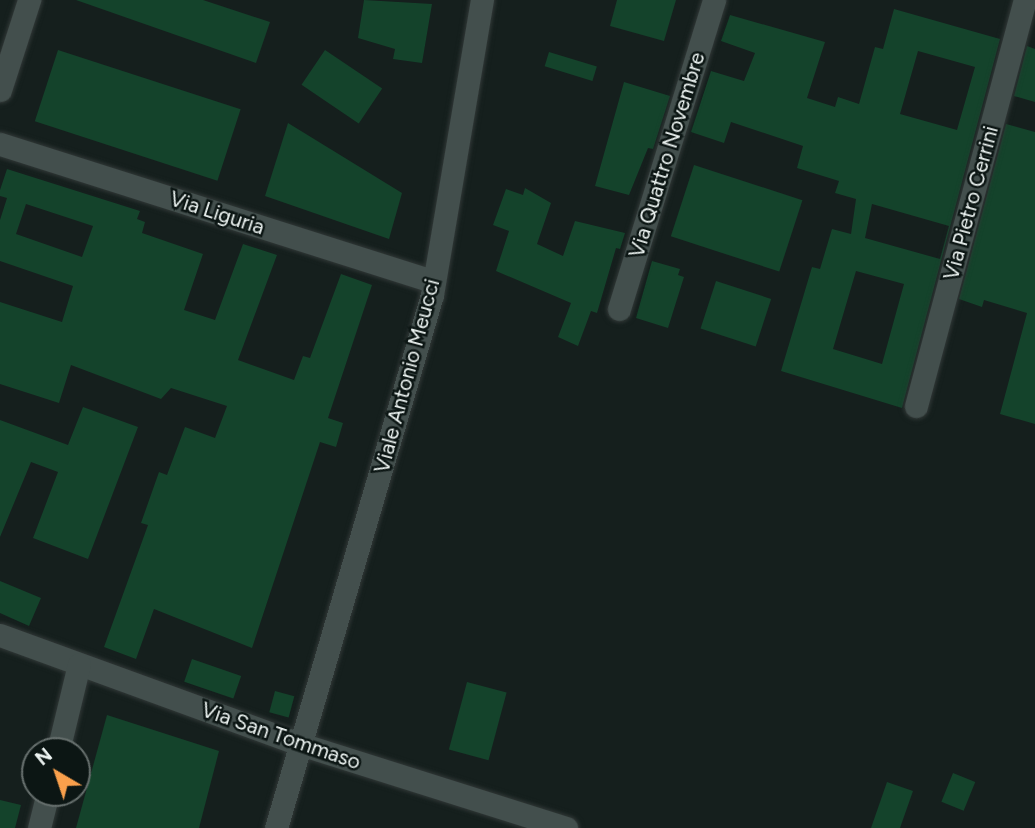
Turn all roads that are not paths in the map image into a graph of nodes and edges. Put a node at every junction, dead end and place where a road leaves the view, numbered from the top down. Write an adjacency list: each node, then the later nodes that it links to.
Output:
1 (29, 0): 5 (street)
2 (482, 0): 7 (street, Viale Antonio Meucci)
3 (714, 0): 8 (street, Via Quattro Novembre)
4 (1025, 0): 9 (street, Via Pietro Cerrini)
5 (0, 90)
6 (0, 144): 7 (street, Via Liguria)
7 (434, 282): 13 (street, Viale Antonio Meucci)
8 (620, 309)
9 (916, 406)
10 (0, 635): 11 (street, Via San Tommaso)
11 (79, 664): 12 (street); 13 (street, Via San Tommaso)
12 (61, 737)
13 (300, 744): 16 (street, Viale Antonio Meucci); 17 (street, Via San Tommaso)
14 (44, 807): 15 (street)
15 (39, 828)
16 (276, 828)
17 (566, 828)

